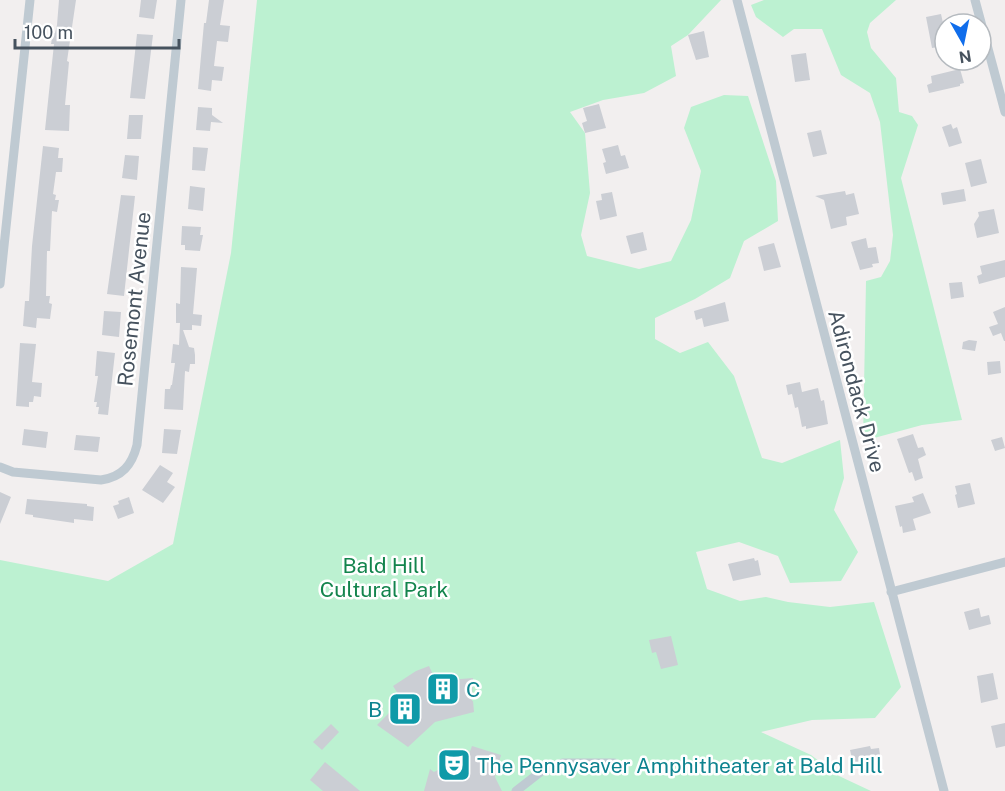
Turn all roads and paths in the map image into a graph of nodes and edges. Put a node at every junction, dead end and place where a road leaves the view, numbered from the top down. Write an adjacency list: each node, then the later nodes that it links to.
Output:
1 (30, 0): 6 (street)
2 (181, 0): 7 (street, Rosemont Avenue)
3 (737, 0): 9 (street, Adirondack Drive)
4 (975, 0): 5 (street)
5 (1004, 108)
6 (0, 284)
7 (0, 467)
8 (1005, 562): 9 (street)
9 (891, 592): 12 (street, Adirondack Drive)
10 (614, 764): 11 (street)
11 (516, 791)
12 (944, 791)

